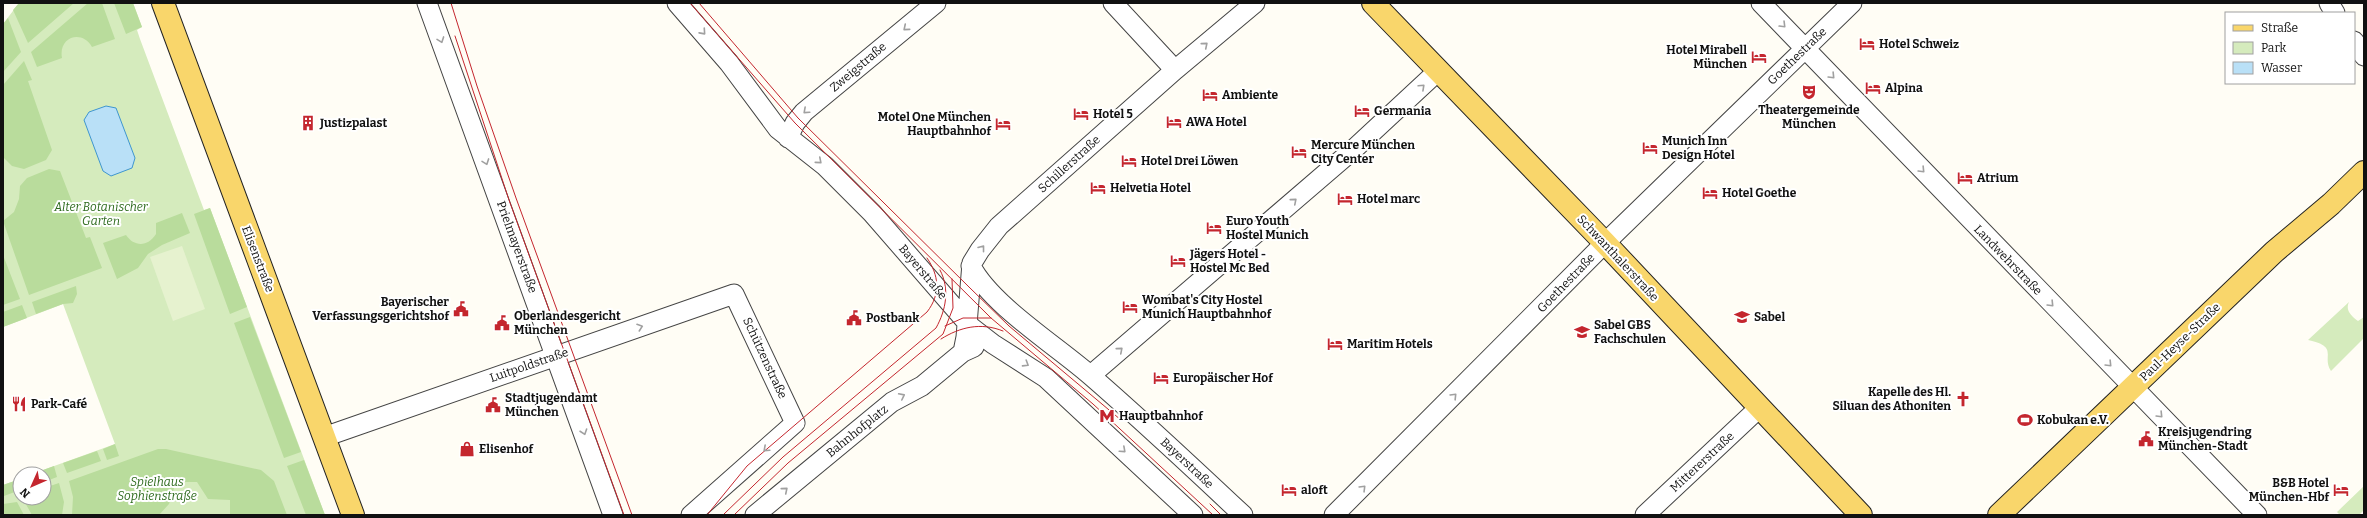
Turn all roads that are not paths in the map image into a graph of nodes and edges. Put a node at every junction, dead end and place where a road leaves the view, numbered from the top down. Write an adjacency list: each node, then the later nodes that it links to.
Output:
1 (163, 3): 29 (main road, Elisenstraße)
2 (427, 3): 25 (street, Prielmayerstraße, one-way to 25)
3 (677, 3): 17 (street, Bayerstraße, one-way to 17)
4 (936, 3): 17 (street, Zweigstraße, one-way to 17)
5 (1113, 3): 15 (street)
6 (1255, 3): 15 (street, Schillerstraße, one-way to 6)
7 (1373, 3): 16 (main road, Schwanthalerstraße)
8 (1761, 3): 13 (street, Landwehrstraße, one-way to 13)
9 (1852, 3): 13 (street, Goethestraße)
10 (2329, 3): 11 (street)
11 (2335, 12)
12 (2355, 42): 14 (street)
13 (1805, 48): 19 (street, Goethestraße); 27 (street, Landwehrstraße, one-way to 27)
14 (2364, 56)
15 (1176, 70): 20 (street, Schillerstraße, one-way to 15)
16 (1438, 71): 19 (main road, Schwanthalerstraße); 26 (street, one-way to 16)
17 (788, 138): 22 (street, Bayerstraße, one-way to 22)
18 (2364, 172): 27 (main road, Paul-Heyse-Straße)
19 (1604, 243): 28 (main road, Schwanthalerstraße); 36 (street, Goethestraße, one-way to 19)
20 (971, 266): 22 (street, Schillerstraße); 26 (street, Bayerstraße)
21 (734, 294): 25 (street, Luitpoldstraße, one-way to 21); 32 (street, Schützenstraße, one-way to 32)
22 (966, 322): 23 (street, Bayerstraße); 24 (street)
23 (993, 344): 24 (street, Bahnhofplatz); 34 (street, Bayerstraße, one-way to 34)
24 (963, 352): 33 (street, Bahnhofplatz, one-way to 24)
25 (557, 356): 29 (street, Luitpoldstraße); 31 (street, Prielmayerstraße, one-way to 31)
26 (1091, 375): 35 (street, Bayerstraße)
27 (2132, 388): 39 (main road, Paul-Heyse-Straße); 40 (street, Landwehrstraße, one-way to 40)
28 (1759, 408): 37 (street, Mittererstraße); 38 (main road, Schwanthalerstraße)
29 (324, 437): 30 (main road, Elisenstraße)
30 (353, 515)
31 (613, 515)
32 (691, 515)
33 (755, 515)
34 (1193, 515)
35 (1243, 515)
36 (1334, 515)
37 (1645, 515)
38 (1861, 515)
39 (1999, 515)
40 (2257, 515)

